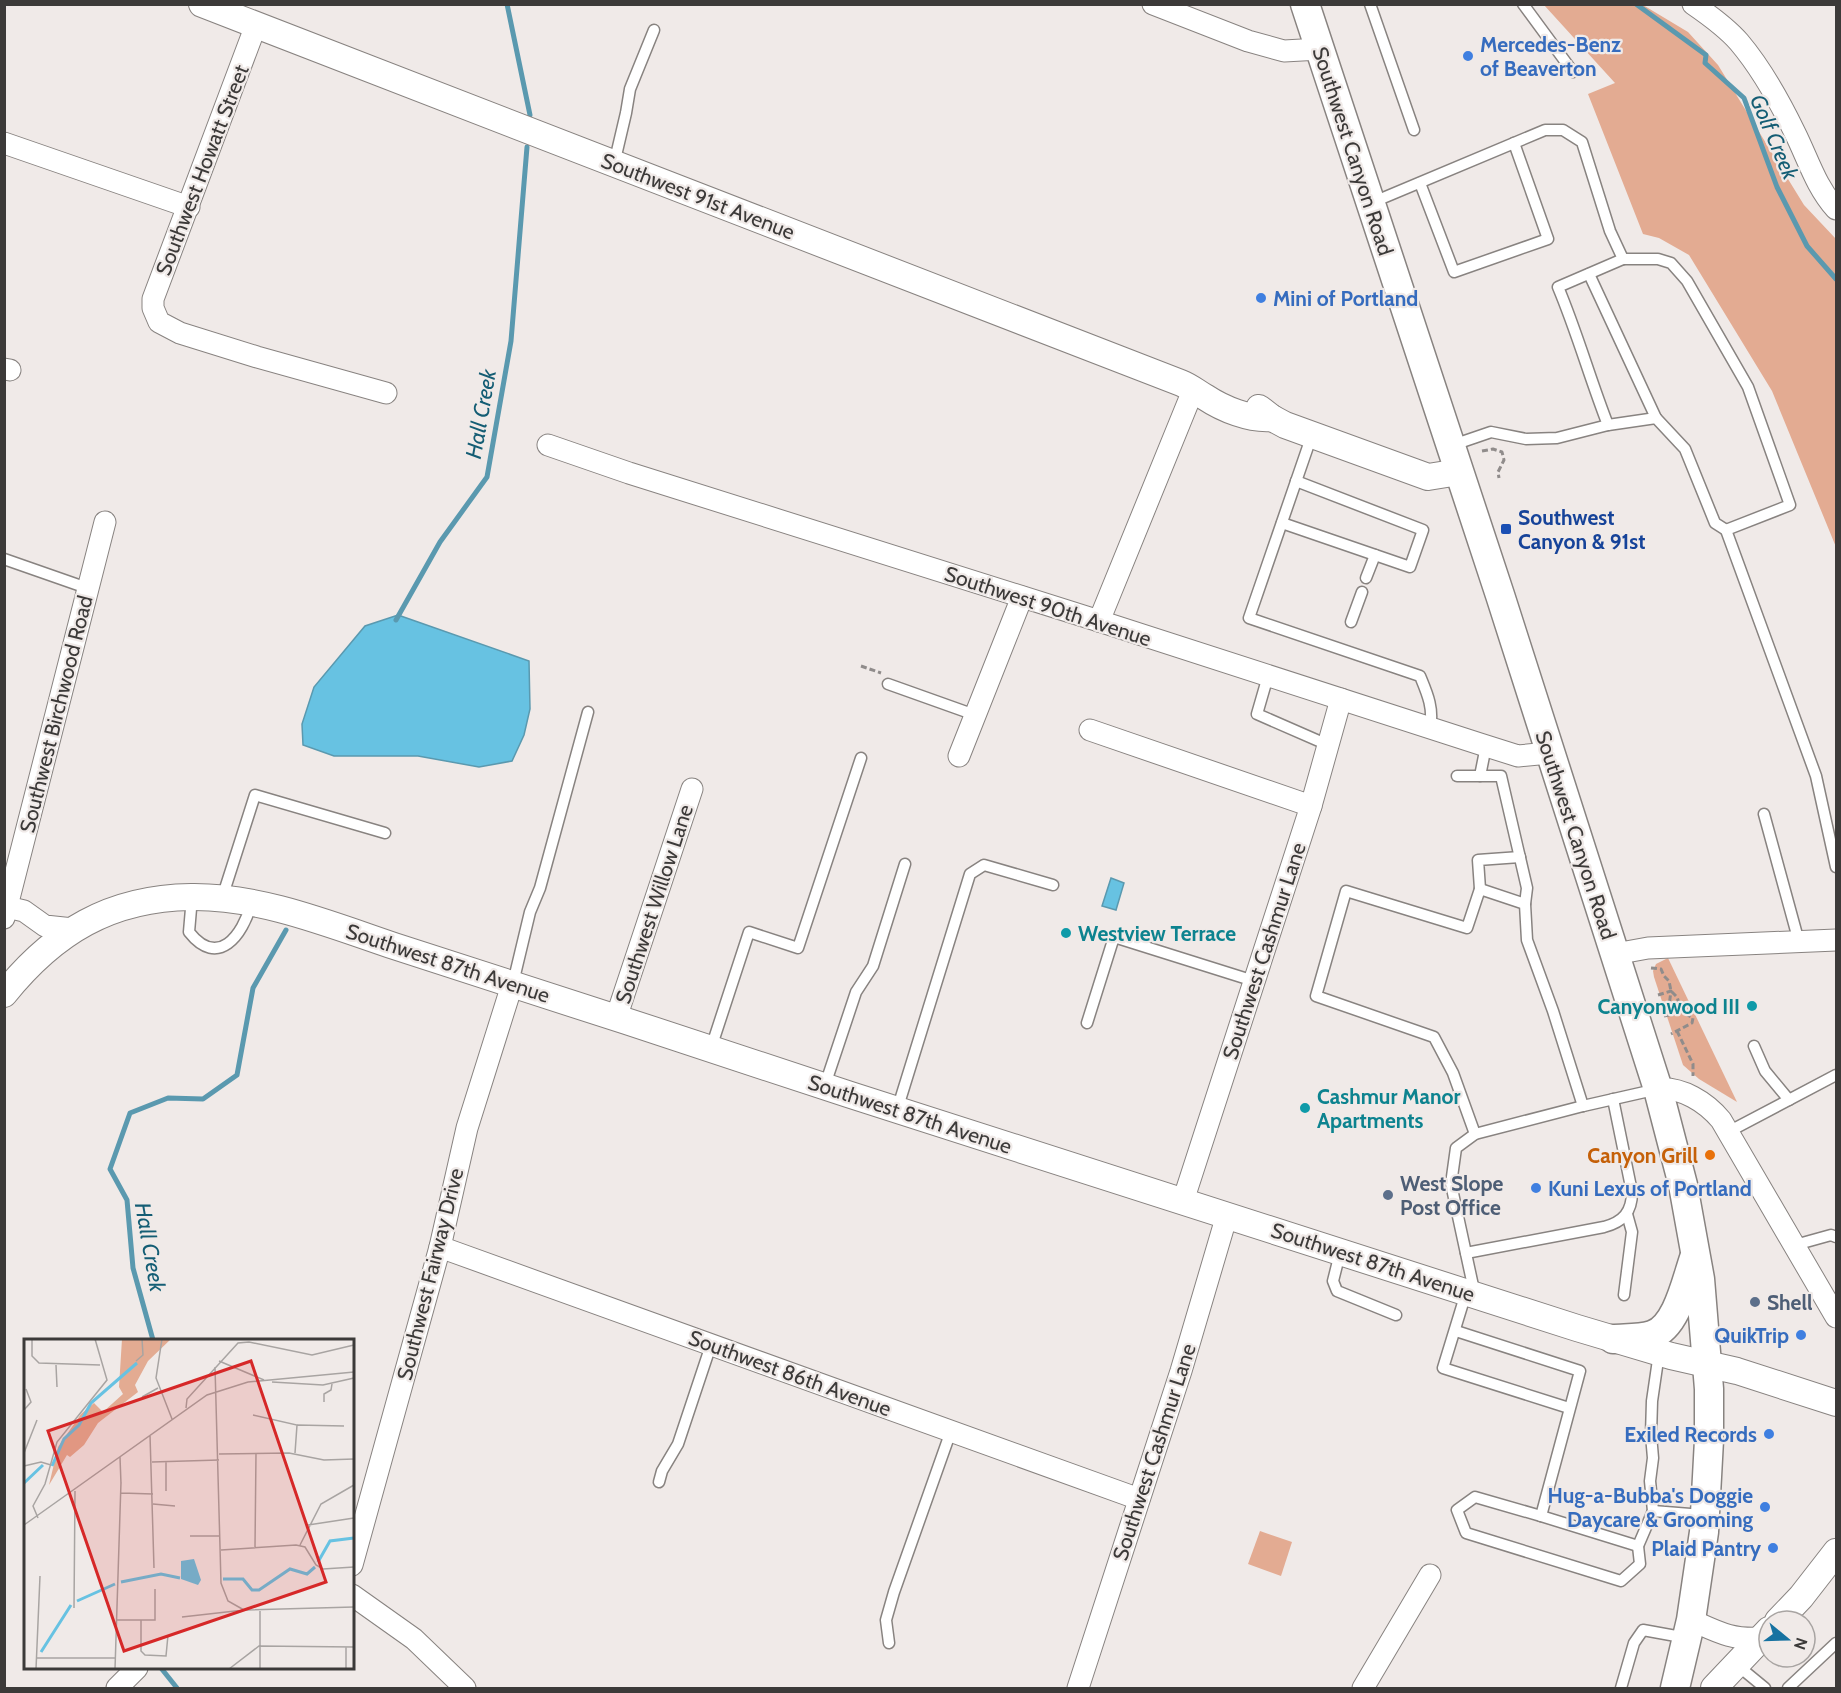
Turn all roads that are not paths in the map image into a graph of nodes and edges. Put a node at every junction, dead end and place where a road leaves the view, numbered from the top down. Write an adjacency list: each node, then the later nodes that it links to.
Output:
1 (202, 4): 7 (street, Southwest 91st Avenue)
2 (1305, 4): 9 (main road, Southwest Canyon Road)
3 (1370, 4): 11 (lane)
4 (1523, 4): 10 (lane)
5 (1693, 4): 18 (street)
6 (1164, 6): 9 (street)
7 (256, 25): 14 (street, Southwest 91st Avenue); 17 (street, Southwest Howatt Street)
8 (654, 30): 14 (lane)
9 (1320, 50): 16 (main road, Southwest Canyon Road)
10 (1573, 72)
11 (1414, 130)
12 (4, 143): 17 (street)
13 (1514, 143): 15 (lane); 15 (lane); 19 (lane)
14 (614, 164): 21 (street, Southwest 91st Avenue)
15 (1420, 183): 16 (lane)
16 (1370, 204): 27 (main road, Southwest Canyon Road)
17 (189, 207): 22 (street, Southwest Howatt Street)
18 (1836, 209)
19 (1623, 259): 20 (lane); 31 (lane)
20 (1589, 274): 23 (lane); 24 (lane)
21 (1194, 388): 25 (street, Southwest 91st Avenue); 38 (street)
22 (386, 393)
23 (1656, 418): 24 (lane); 31 (lane)
24 (1608, 424): 27 (lane)
25 (1312, 435): 27 (street, Southwest 91st Avenue); 28 (lane)
26 (548, 445): 37 (street, Southwest 90th Avenue)
27 (1454, 459): 49 (main road, Southwest Canyon Road)
28 (1296, 481): 30 (lane); 32 (lane)
29 (105, 522): 35 (street, Southwest Birchwood Road)
30 (1282, 523): 32 (lane); 45 (lane)
31 (1726, 530): 60 (lane)
32 (1374, 555): 34 (lane)
33 (4, 559): 35 (lane)
34 (1366, 578)
35 (87, 588): 67 (street, Southwest Birchwood Road)
36 (1362, 592): 39 (lane)
37 (1022, 597): 38 (street, Southwest 90th Avenue); 44 (street)
38 (1099, 621): 40 (street, Southwest 90th Avenue)
39 (1351, 622)
40 (1268, 676): 42 (street, Southwest 90th Avenue); 47 (lane)
41 (888, 684): 44 (lane)
42 (1341, 699): 45 (street, Southwest 90th Avenue); 47 (street, Southwest Cashmur Lane)
43 (588, 712): 73 (lane)
44 (975, 715): 50 (street)
45 (1430, 728): 48 (street, Southwest 90th Avenue)
46 (1090, 730): 55 (street)
47 (1328, 745): 55 (street, Southwest Cashmur Lane)
48 (1486, 746): 49 (street, Southwest 90th Avenue); 53 (lane)
49 (1549, 753): 71 (main road, Southwest Canyon Road)
50 (958, 756)
51 (861, 758): 78 (lane)
52 (1457, 776): 53 (lane)
53 (1480, 776): 58 (lane)
54 (692, 789): 75 (street, Southwest Willow Lane)
55 (1311, 806): 72 (street, Southwest Cashmur Lane)
56 (1764, 814): 70 (lane)
57 (385, 833): 64 (lane)
58 (1520, 857): 62 (lane); 66 (lane)
59 (905, 864): 80 (lane)
60 (1836, 867)
61 (1053, 885): 85 (lane)
62 (1480, 889): 66 (lane); 87 (lane)
63 (192, 897): 64 (street, Southwest 87th Avenue); 65 (lane); 68 (street, Southwest 87th Avenue)
64 (222, 898): 65 (street, Southwest 87th Avenue)
65 (251, 903): 73 (street, Southwest 87th Avenue)
66 (1525, 903): 84 (lane)
67 (6, 912): 68 (street, Southwest Birchwood Road)
68 (73, 929): 74 (street, Southwest 87th Avenue)
69 (1836, 940): 70 (street)
70 (1799, 942): 71 (street)
71 (1614, 954): 81 (main road, Southwest Canyon Road)
72 (1254, 981): 76 (lane); 88 (street, Southwest Cashmur Lane)
73 (512, 984): 75 (street, Southwest 87th Avenue); 93 (street, Southwest Fairway Drive)
74 (4, 994)
75 (616, 1018): 78 (street, Southwest 87th Avenue)
76 (1087, 1023)
77 (1754, 1046): 83 (lane)
78 (710, 1049): 80 (street, Southwest 87th Avenue)
79 (1836, 1075): 83 (lane)
80 (824, 1086): 85 (street, Southwest 87th Avenue)
81 (1658, 1089): 82 (lane); 86 (street); 96 (main road, Southwest Canyon Road)
82 (1613, 1099): 84 (lane); 89 (lane)
83 (1789, 1100): 86 (lane)
84 (1582, 1106): 87 (lane)
85 (897, 1110): 88 (street, Southwest 87th Avenue)
86 (1728, 1132): 92 (street)
87 (1475, 1134): 95 (lane)
88 (1183, 1201): 90 (street, Southwest 87th Avenue)
89 (1627, 1214): 95 (lane); 98 (lane)
90 (1227, 1215): 94 (street, Southwest 87th Avenue); 110 (street, Southwest Cashmur Lane)
91 (1836, 1237): 92 (lane)
92 (1794, 1245): 100 (street)
93 (440, 1247): 103 (street, Southwest 86th Avenue); 116 (street, Southwest Fairway Drive)
94 (1340, 1252): 97 (street, Southwest 87th Avenue); 99 (lane)
95 (1466, 1252): 97 (lane)
96 (1696, 1253): 102 (main road); 105 (main road, Southwest Canyon Road)
97 (1471, 1294): 101 (lane); 102 (street, Southwest 87th Avenue)
98 (1624, 1295)
99 (1396, 1315)
100 (1836, 1317)
101 (1456, 1330): 107 (lane); 107 (lane)
102 (1613, 1339): 104 (street, Southwest 87th Avenue)
103 (711, 1344): 108 (street, Southwest 86th Avenue); 109 (lane)
104 (1659, 1352): 105 (street, Southwest 87th Avenue); 111 (lane)
105 (1707, 1364): 106 (street, Southwest 87th Avenue); 113 (main road, Southwest Canyon Road)
106 (1836, 1403)
107 (1569, 1408): 112 (lane)
108 (951, 1431): 110 (street, Southwest 86th Avenue); 122 (lane)
109 (659, 1482)
110 (1140, 1499): 129 (street, Southwest Cashmur Lane)
111 (1653, 1511): 113 (lane); 114 (lane)
112 (1541, 1516): 114 (lane); 114 (lane)
113 (1705, 1516): 120 (main road, Southwest Canyon Road)
114 (1638, 1546)
115 (1836, 1551): 119 (street)
116 (354, 1558)
117 (1430, 1575): 130 (street)
118 (354, 1596): 128 (street)
119 (1790, 1609)
120 (1689, 1629): 121 (street); 131 (lane); 132 (main road, Southwest Canyon Road)
121 (1757, 1634)
122 (889, 1643)
123 (1757, 1643): 125 (street)
124 (1836, 1643): 135 (lane)
125 (1736, 1664): 133 (street); 134 (lane)
126 (135, 1669): 127 (street)
127 (117, 1689)
128 (465, 1689)
129 (1078, 1689)
130 (1363, 1689)
131 (1621, 1689)
132 (1675, 1689)
133 (1714, 1689)
134 (1765, 1689)
135 (1788, 1689)

